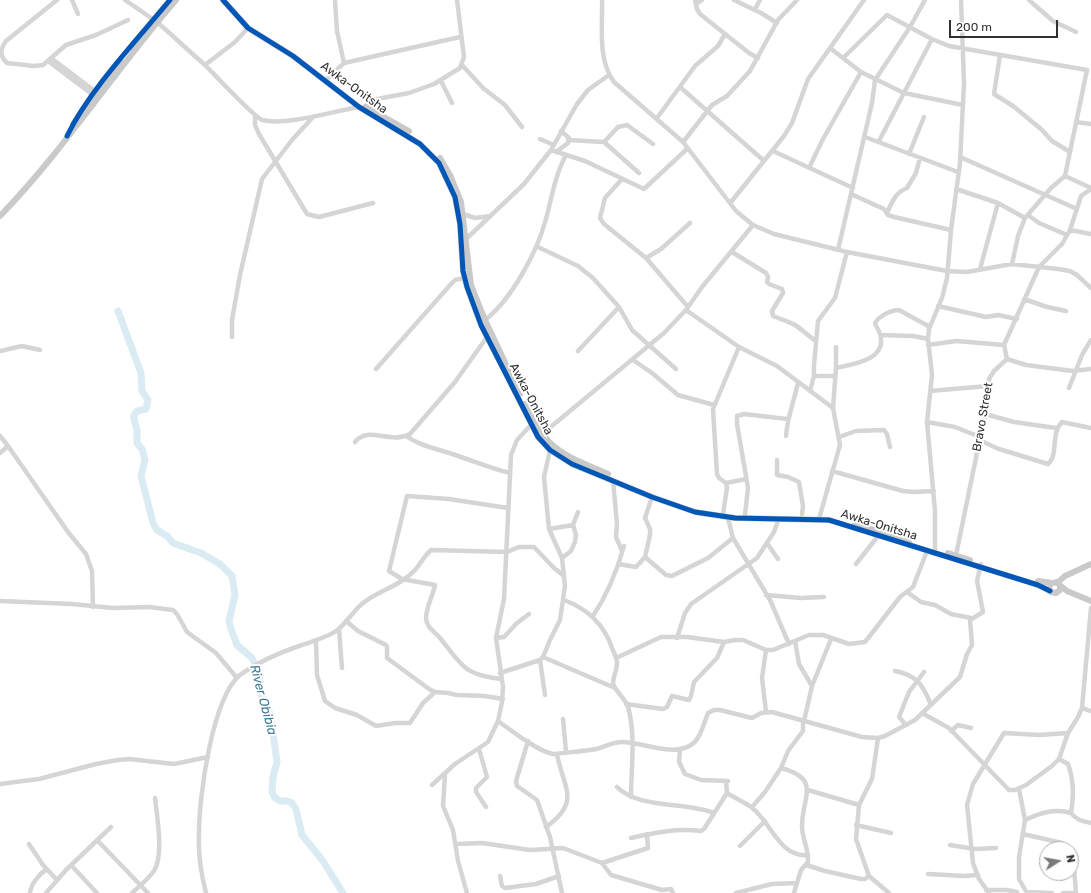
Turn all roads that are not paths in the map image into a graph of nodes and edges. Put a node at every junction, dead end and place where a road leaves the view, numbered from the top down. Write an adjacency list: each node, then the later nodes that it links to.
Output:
1 (57, 0): 36 (street)
2 (72, 0): 21 (street)
3 (125, 0): 23 (street)
4 (170, 0): 23 (main road)
5 (176, 0): 23 (main road)
6 (223, 0): 26 (main road, Awka-Onitsha)
7 (227, 0): 42 (main road, Awka-Onitsha)
8 (335, 0): 37 (street)
9 (457, 0): 29 (street)
10 (602, 0): 41 (street)
11 (702, 0): 19 (street)
12 (734, 0): 20 (street)
13 (760, 0): 20 (street)
14 (797, 0): 24 (street)
15 (864, 0): 31 (street)
16 (924, 0): 25 (street)
17 (962, 0): 32 (street)
18 (1029, 0): 27 (street)
19 (696, 2): 28 (street)
20 (755, 10): 24 (street)
21 (78, 14)
22 (128, 20): 36 (street)
23 (156, 21): 38 (street); 48 (main road); 62 (main road)
24 (777, 23): 35 (street)
25 (910, 27): 30 (street); 34 (street); 43 (street)
26 (248, 28): 38 (street); 52 (main road, Awka-Onitsha)
27 (1076, 32)
28 (725, 34): 35 (street); 47 (street)
29 (460, 37): 37 (street); 39 (street)
30 (932, 39): 32 (street); 49 (street)
31 (830, 48): 34 (street); 73 (street)
32 (964, 48): 33 (street); 51 (street)
33 (1000, 55): 45 (street); 75 (street)
34 (844, 57): 40 (street)
35 (758, 58): 53 (street)
36 (49, 60): 48 (street)
37 (344, 63): 42 (street)
38 (205, 65): 54 (street)
39 (462, 65): 44 (street); 60 (street)
40 (861, 72): 43 (street); 82 (street)
41 (609, 75): 57 (street); 61 (street)
42 (328, 78): 52 (main road, Awka-Onitsha)
43 (875, 80): 49 (street); 63 (street)
44 (441, 81): 50 (street); 52 (street)
45 (1085, 82): 46 (street); 58 (street)
46 (1091, 84)
47 (680, 87): 53 (street); 57 (street)
48 (94, 93): 62 (main road)
49 (904, 93): 51 (street); 66 (street)
50 (452, 103)
51 (963, 105): 78 (street)
52 (362, 107): 55 (street); 96 (main road, Awka-Onitsha)
53 (707, 112): 68 (street); 80 (street)
54 (255, 115): 55 (street); 81 (street)
55 (313, 117): 81 (street)
56 (924, 117): 76 (street)
57 (658, 118): 68 (street)
58 (1076, 122): 59 (street); 75 (street)
59 (1091, 124)
60 (522, 127)
61 (561, 131): 65 (street); 70 (street)
62 (67, 136): 98 (main road)
63 (865, 137): 66 (street); 87 (street)
64 (540, 139): 70 (street)
65 (568, 140): 67 (street); 74 (street)
66 (878, 141): 76 (street)
67 (604, 142): 69 (street); 84 (street)
68 (683, 142): 71 (street)
69 (653, 144)
70 (554, 146): 72 (street)
71 (688, 148): 86 (street); 92 (street)
72 (551, 150): 74 (street); 99 (street)
73 (773, 151): 80 (street); 82 (street)
74 (556, 152): 77 (street)
75 (1070, 152): 85 (street)
76 (909, 154): 79 (street)
77 (566, 155): 86 (street); 108 (street)
78 (960, 157): 83 (street); 91 (street)
79 (920, 158): 83 (street); 97 (street)
80 (763, 160): 92 (street)
81 (275, 161): 93 (street); 129 (street)
82 (809, 168): 87 (street)
83 (958, 172): 88 (street)
84 (639, 173)
85 (1065, 176): 89 (street); 91 (street)
86 (622, 179): 112 (street)
87 (853, 188): 90 (street)
88 (956, 189): 94 (street); 103 (street)
89 (1091, 189): 95 (street)
90 (851, 194): 97 (street); 109 (street)
91 (1045, 196): 95 (street); 100 (street)
92 (731, 202): 102 (street)
93 (373, 203)
94 (998, 203): 100 (street); 115 (street)
95 (1077, 209): 104 (street)
96 (461, 213): 99 (street); 107 (main road, Awka-Onitsha)
97 (887, 213): 103 (street)
98 (0, 216)
99 (490, 216): 107 (street)
100 (1026, 217): 106 (street); 113 (street)
101 (690, 223): 112 (street)
102 (753, 225): 109 (street); 110 (street)
103 (951, 230): 116 (street)
104 (1070, 230): 105 (street); 106 (street)
105 (1091, 234)
106 (1067, 235): 114 (street)
107 (464, 241): 117 (main road, Awka-Onitsha); 126 (main road, Awka-Onitsha)
108 (538, 247): 122 (street); 126 (street)
109 (838, 250): 111 (street)
110 (732, 252): 123 (street); 133 (street)
111 (847, 252): 116 (street); 133 (street)
112 (646, 258): 123 (street)
113 (1012, 264): 114 (street); 115 (street)
114 (1039, 267): 118 (street); 120 (street)
115 (980, 269): 116 (street)
116 (947, 270): 121 (street)
117 (464, 278): 130 (main road, Awka-Onitsha); 145 (street)
118 (1089, 282): 119 (street)
119 (1091, 288)
120 (1024, 299): 124 (street); 125 (street)
121 (938, 306): 125 (street); 127 (street)
122 (619, 307): 136 (street); 141 (street)
123 (687, 309): 136 (street); 137 (street)
124 (1066, 311)
125 (1017, 319): 135 (street)
126 (484, 320): 166 (main road, Awka-Onitsha)
127 (930, 326): 128 (street); 131 (street)
128 (881, 335): 131 (street); 144 (street)
129 (232, 337)
130 (487, 338): 161 (main road, Awka-Onitsha); 165 (street)
131 (928, 339): 134 (street)
132 (1091, 340): 148 (street)
133 (816, 341): 149 (street)
134 (928, 345): 135 (street); 155 (street)
135 (1004, 345): 142 (street)
136 (650, 346): 143 (street); 146 (street)
137 (739, 347): 151 (street); 156 (street)
138 (836, 347): 144 (street)
139 (40, 350): 140 (street)
140 (0, 351)
141 (578, 351)
142 (1006, 359): 148 (street); 152 (street, Bravo Street)
143 (633, 360): 156 (street); 166 (street)
144 (836, 368): 150 (street)
145 (376, 369)
146 (676, 369)
147 (1091, 369): 148 (street)
148 (1076, 371): 153 (street)
149 (814, 376): 150 (street); 154 (street)
150 (835, 376): 157 (street)
151 (798, 383): 154 (street); 159 (street)
152 (988, 386): 155 (street); 158 (street, Bravo Street)
153 (1069, 388)
154 (810, 391): 157 (street)
155 (930, 391): 160 (street)
156 (714, 405): 180 (street)
157 (833, 408): 168 (street)
158 (985, 414): 162 (street); 169 (street, Bravo Street)
159 (787, 419): 167 (street); 178 (street)
160 (927, 422): 169 (street); 181 (street)
161 (531, 425): 166 (main road, Awka-Onitsha); 177 (street)
162 (1056, 428): 163 (street); 169 (street)
163 (1091, 428)
164 (0, 436): 171 (street)
165 (406, 436): 170 (street); 177 (street)
166 (540, 436): 173 (main road, Awka-Onitsha); 187 (main road, Awka-Onitsha)
167 (786, 436)
168 (839, 437): 172 (street); 176 (street)
169 (979, 439): 198 (street, Bravo Street)
170 (355, 442)
171 (8, 446): 174 (street); 217 (street)
172 (890, 446)
173 (550, 450): 179 (main road, Awka-Onitsha); 191 (street)
174 (0, 453)
175 (777, 460): 185 (street)
176 (832, 471): 181 (street); 189 (street)
177 (510, 473): 183 (street)
178 (746, 479): 180 (street); 186 (street)
179 (613, 480): 182 (main road, Awka-Onitsha); 203 (street)
180 (726, 483): 187 (street)
181 (934, 491): 196 (street)
182 (652, 497): 187 (main road, Awka-Onitsha); 199 (street)
183 (508, 508): 197 (street); 208 (street)
184 (578, 512): 190 (street)
185 (802, 514): 186 (main road, Awka-Onitsha); 189 (main road, Awka-Onitsha)
186 (746, 515): 187 (main road, Awka-Onitsha)
187 (725, 516): 188 (main road, Awka-Onitsha); 193 (street)
188 (779, 518): 189 (main road, Awka-Onitsha); 194 (street)
189 (820, 518): 192 (main road, Awka-Onitsha); 196 (main road, Awka-Onitsha)
190 (573, 525): 191 (street); 200 (street)
191 (549, 529): 200 (street)
192 (878, 536): 195 (main road, Awka-Onitsha); 204 (street)
193 (733, 538): 199 (street); 202 (street)
194 (767, 543): 201 (street); 202 (street)
195 (927, 551): 196 (main road, Awka-Onitsha); 210 (street)
196 (935, 551): 198 (main road, Awka-Onitsha); 206 (main road, Awka-Onitsha)
197 (507, 552): 207 (street); 208 (street); 225 (street)
198 (956, 555): 206 (main road, Awka-Onitsha)
199 (645, 557): 203 (street)
200 (562, 558): 207 (street)
201 (778, 558)
202 (748, 563): 211 (street); 226 (street)
203 (618, 564): 220 (street)
204 (856, 564)
205 (1091, 564): 209 (main road)
206 (980, 566): 209 (main road, Awka-Onitsha); 209 (main road, Awka-Onitsha); 221 (street)
207 (564, 576): 213 (street)
208 (402, 580): 222 (street); 243 (street)
209 (1057, 586): 215 (main road); 216 (main road)
210 (907, 592): 221 (street); 227 (street)
211 (766, 595): 212 (street); 231 (street)
212 (824, 597)
213 (564, 600): 220 (street); 234 (street)
214 (0, 601): 217 (street)
215 (1091, 601)
216 (1091, 605)
217 (93, 607): 242 (street)
218 (1091, 608): 237 (street)
219 (529, 614): 224 (street)
220 (593, 616): 235 (street)
221 (971, 618): 251 (street)
222 (346, 621): 223 (street); 247 (street)
223 (339, 629): 228 (street); 238 (street)
224 (504, 637): 225 (street); 232 (street)
225 (496, 638): 232 (street)
226 (677, 638): 230 (street); 235 (street)
227 (831, 639): 229 (street); 245 (street)
228 (316, 640): 242 (street); 247 (street)
229 (795, 641): 231 (street); 245 (street)
230 (724, 642): 233 (street); 250 (street)
231 (789, 644): 233 (street)
232 (496, 648): 241 (street)
233 (766, 650): 254 (street)
234 (542, 658): 241 (street); 246 (street); 248 (street)
235 (616, 658): 246 (street)
236 (1091, 664): 237 (street)
237 (1085, 666): 252 (street)
238 (342, 668)
239 (895, 670): 244 (street)
240 (924, 672): 244 (street)
241 (500, 673): 243 (street)
242 (237, 678): 270 (street)
243 (501, 679): 249 (street)
244 (917, 680): 251 (street); 259 (street)
245 (812, 686): 258 (street)
246 (615, 688): 250 (street)
247 (435, 692): 249 (street)
248 (545, 695)
249 (503, 699): 257 (street)
250 (626, 704): 265 (street)
251 (931, 705): 255 (street)
252 (1082, 708): 253 (street); 262 (street)
253 (1091, 711)
254 (766, 712): 258 (street); 267 (street)
255 (922, 713): 259 (street); 261 (street)
256 (563, 719): 268 (street)
257 (498, 721): 264 (street); 266 (street)
258 (803, 721): 263 (street); 273 (street)
259 (906, 725): 263 (street)
260 (971, 728): 261 (street)
261 (951, 731): 272 (street)
262 (1068, 733): 271 (street); 272 (street)
263 (878, 738): 283 (street)
264 (528, 741): 269 (street); 293 (street)
265 (631, 742): 267 (street); 268 (street); 281 (street)
266 (478, 749): 274 (street); 284 (street)
267 (680, 750): 280 (street)
268 (566, 752): 269 (street)
269 (557, 754): 293 (street)
270 (208, 757): 275 (street); 329 (street)
271 (1059, 759): 278 (street); 286 (street)
272 (986, 765): 278 (street); 306 (street)
273 (781, 768): 279 (street); 285 (street)
274 (445, 774): 276 (street); 301 (street)
275 (0, 784)
276 (432, 785)
277 (618, 787): 281 (street)
278 (1019, 788): 288 (street)
279 (808, 790): 283 (street); 307 (street)
280 (726, 794): 285 (street); 287 (street)
281 (631, 797): 287 (street)
282 (155, 798): 321 (street)
283 (859, 805): 291 (street)
284 (486, 807)
285 (752, 807): 289 (street)
286 (1071, 812): 288 (street); 290 (street)
287 (714, 813): 295 (street)
288 (1025, 820): 296 (street)
289 (766, 821): 303 (street); 307 (street)
290 (1091, 823)
291 (856, 825): 294 (street); 316 (street)
292 (111, 826): 298 (street)
293 (546, 826): 305 (street)
294 (891, 833)
295 (648, 834): 297 (street); 308 (street)
296 (1023, 834): 299 (street); 320 (street)
297 (630, 838)
298 (98, 840): 309 (street); 321 (street)
299 (1051, 841)
300 (30, 844): 311 (street)
301 (456, 844): 305 (street); 330 (street)
302 (950, 845): 306 (street)
303 (740, 846)
304 (996, 848): 306 (street)
305 (553, 849): 308 (street); 315 (street)
306 (971, 849): 313 (street)
307 (808, 855): 310 (street)
308 (602, 863): 332 (street)
309 (71, 865): 317 (street); 326 (street)
310 (806, 865): 316 (street); 319 (street)
311 (47, 869): 317 (street); 324 (street)
312 (928, 874): 313 (street)
313 (978, 875): 322 (street)
314 (500, 876): 315 (street)
315 (560, 876): 331 (street)
316 (869, 876): 335 (street)
317 (57, 880): 325 (street)
318 (1075, 881): 340 (street)
319 (797, 883): 333 (street); 334 (street)
320 (1021, 884): 323 (street); 336 (street)
321 (141, 885): 327 (street); 328 (street)
322 (987, 892): 336 (street)
323 (1027, 892): 337 (street)
324 (30, 893)
325 (46, 893)
326 (97, 893)
327 (132, 893)
328 (148, 893)
329 (206, 893)
330 (467, 893)
331 (562, 893)
332 (673, 893)
333 (736, 893)
334 (794, 893)
335 (889, 893)
336 (1016, 893)
337 (1052, 893)
338 (1063, 893): 339 (street)
339 (1073, 893)
340 (1076, 893)

